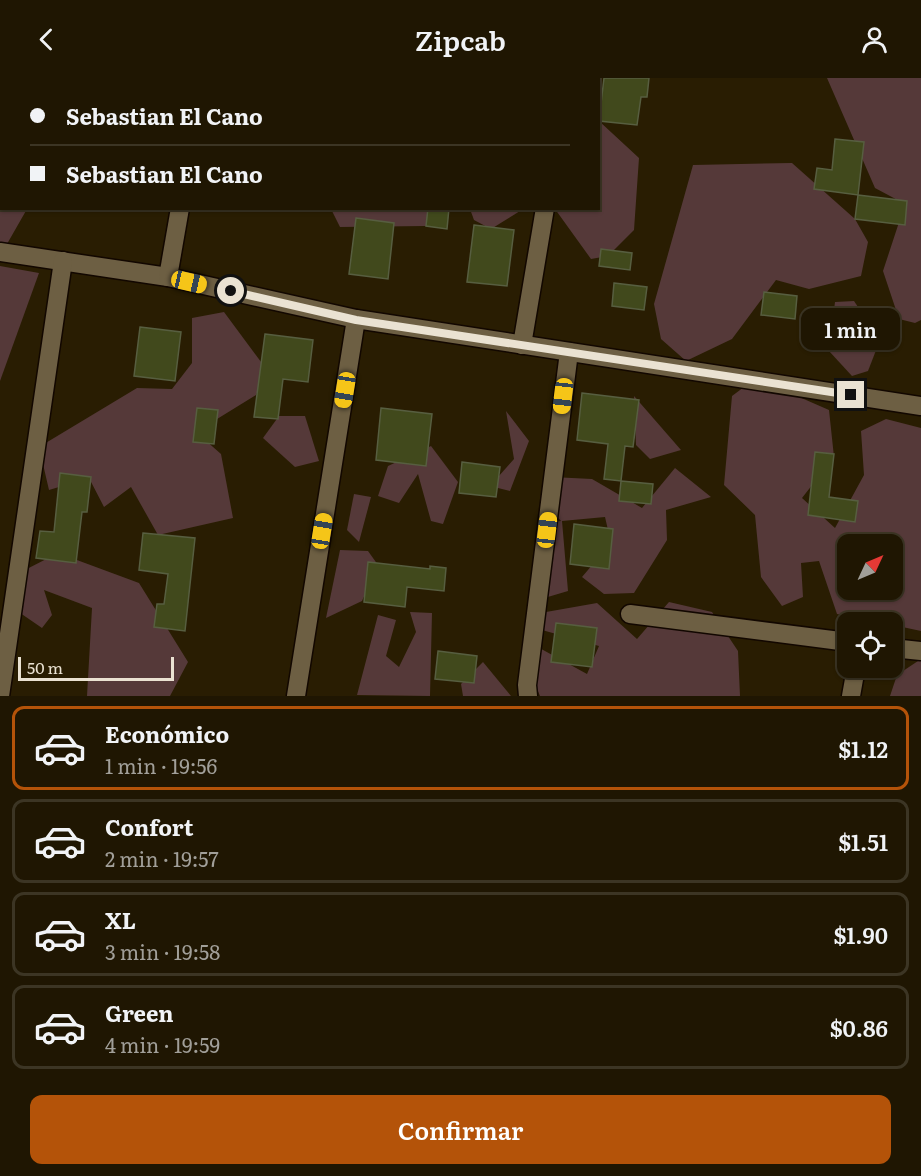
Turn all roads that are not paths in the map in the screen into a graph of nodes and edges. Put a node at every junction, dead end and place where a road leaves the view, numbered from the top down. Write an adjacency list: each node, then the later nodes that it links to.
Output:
1 (180, 210): 5 (street)
2 (545, 210): 7 (street)
3 (0, 252): 4 (street)
4 (63, 261): 5 (street); 15 (street)
5 (168, 277): 6 (street)
6 (356, 320): 7 (street); 16 (street)
7 (522, 345): 8 (street)
8 (569, 352): 9 (street); 17 (street)
9 (921, 406)
10 (630, 614): 11 (street)
11 (837, 641)
12 (903, 649): 13 (street)
13 (921, 651)
14 (855, 678): 18 (street)
15 (0, 696)
16 (296, 696)
17 (528, 696)
18 (852, 696)

